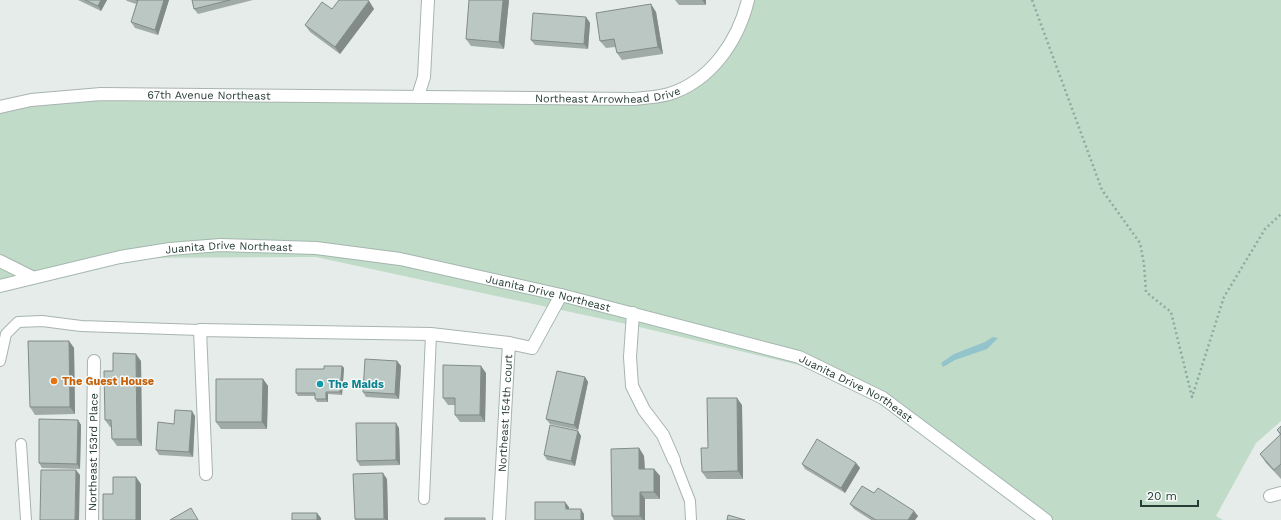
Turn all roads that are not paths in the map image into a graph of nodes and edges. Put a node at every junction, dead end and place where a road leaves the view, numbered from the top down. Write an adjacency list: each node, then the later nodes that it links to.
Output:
1 (428, 0): 3 (street)
2 (748, 0): 3 (street, Northeast Arrowhead Drive)
3 (418, 96): 4 (street, 67th Avenue Northeast)
4 (0, 107)
5 (0, 261): 6 (street)
6 (32, 277): 7 (street, Juanita Drive Northeast); 8 (street, Juanita Drive Northeast)
7 (0, 286)
8 (561, 295): 9 (street, Juanita Drive Northeast); 12 (street, Northeast 154th court)
9 (633, 313): 16 (street); 23 (street, Juanita Drive Northeast)
10 (200, 330): 11 (street); 13 (lane); 17 (street)
11 (431, 334): 12 (street); 18 (lane)
12 (509, 343): 21 (street, Northeast 154th court)
13 (0, 361)
14 (94, 361): 20 (street, Northeast 153rd Place)
15 (21, 444): 19 (lane)
16 (674, 460): 22 (lane)
17 (206, 474)
18 (424, 499)
19 (26, 520)
20 (92, 520)
21 (499, 520)
22 (691, 520)
23 (1046, 520)

